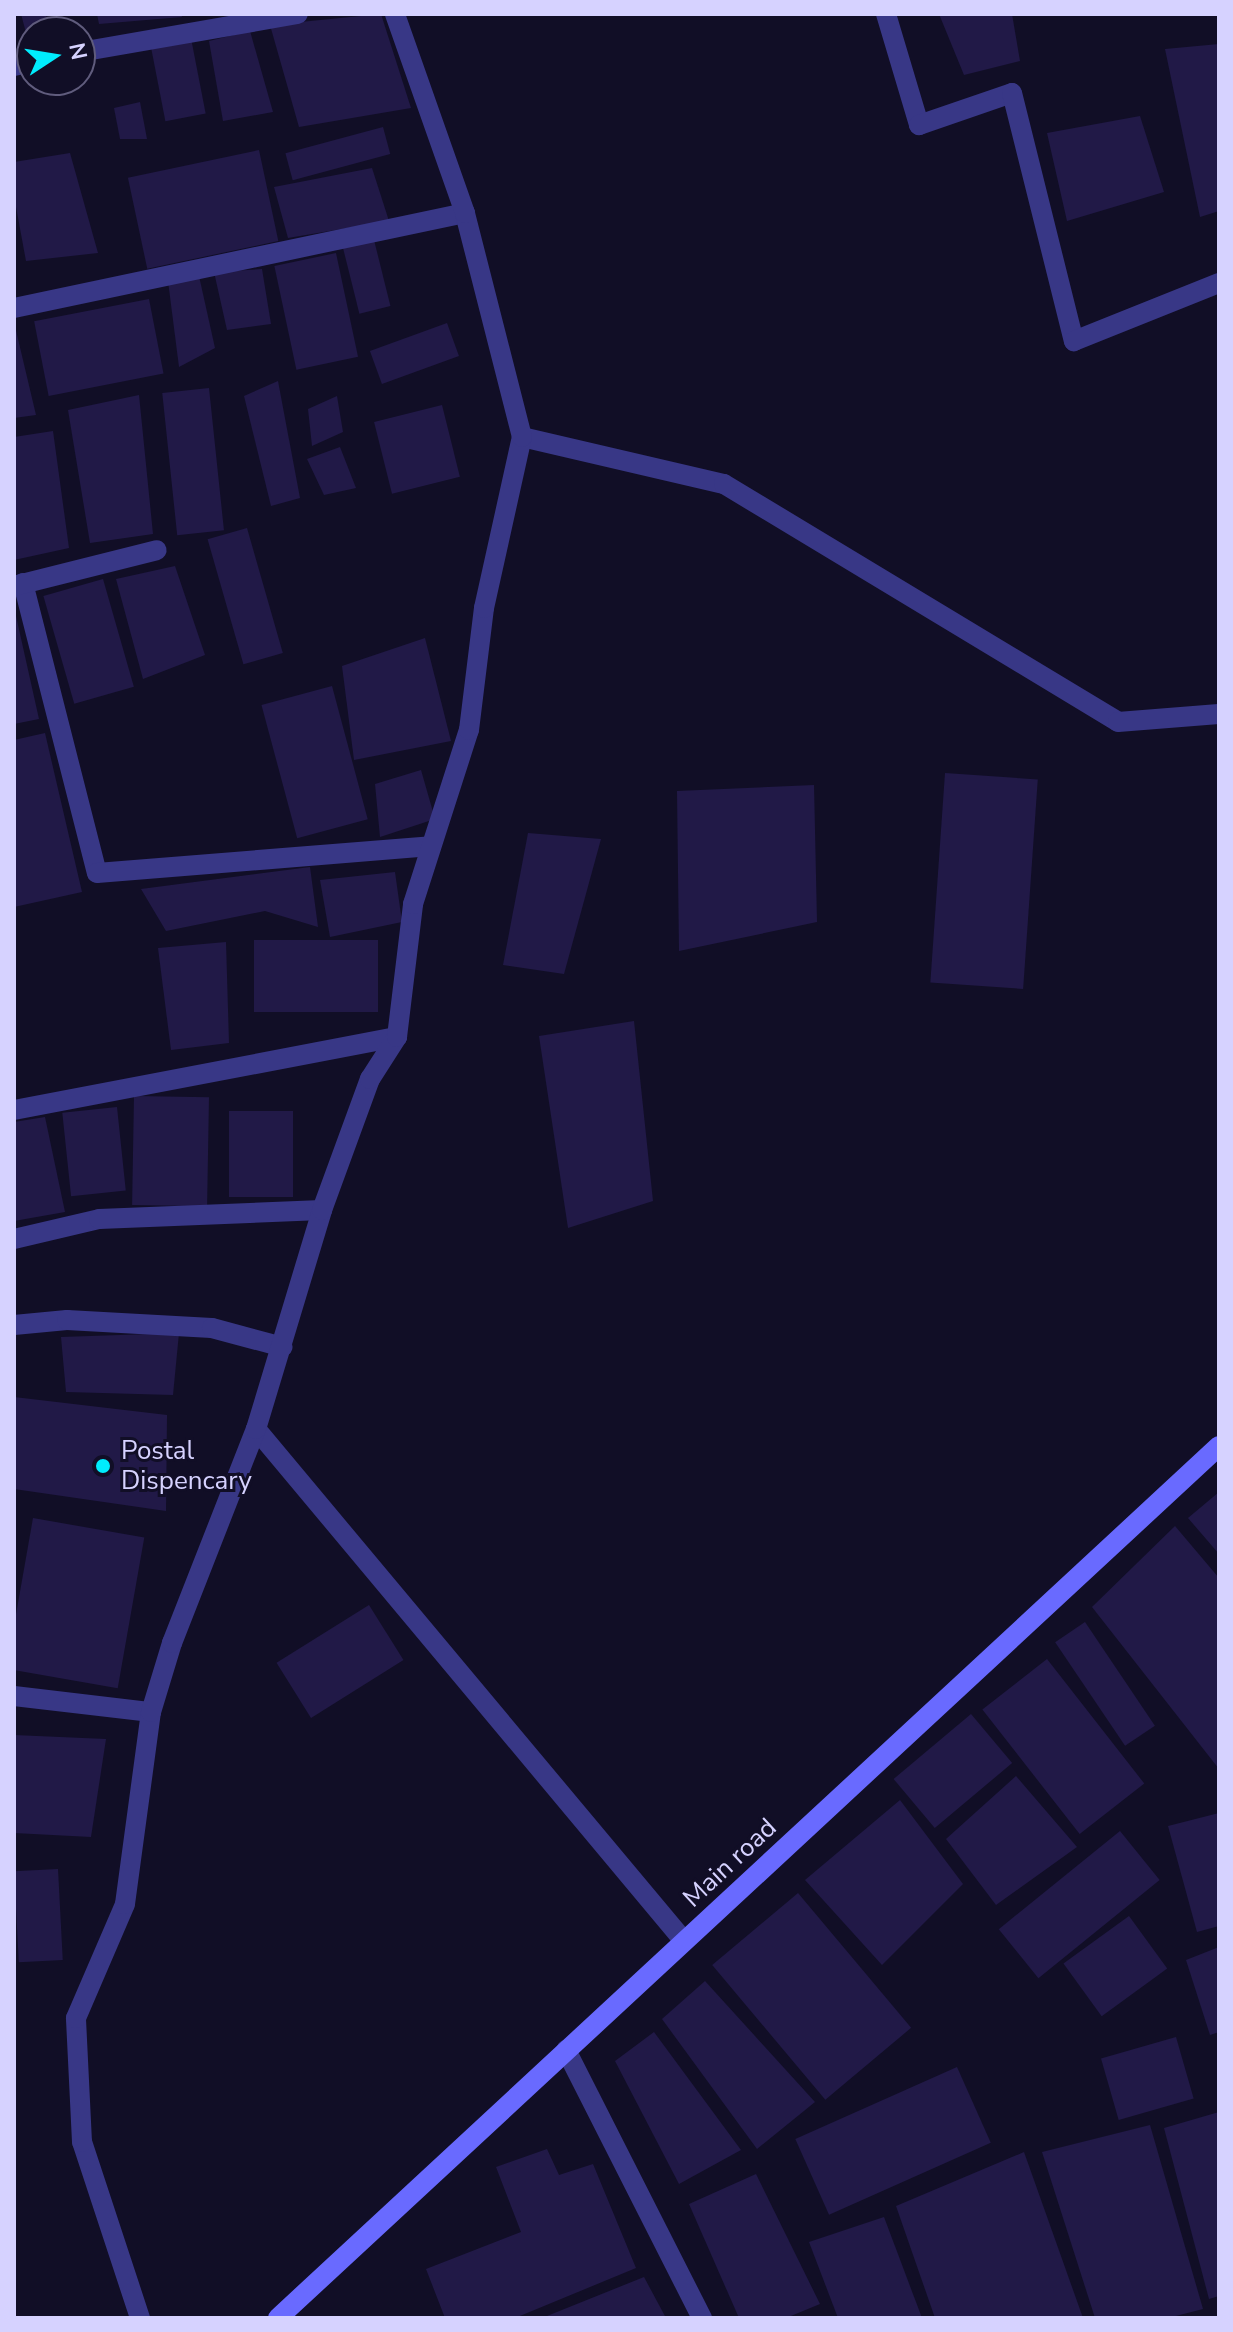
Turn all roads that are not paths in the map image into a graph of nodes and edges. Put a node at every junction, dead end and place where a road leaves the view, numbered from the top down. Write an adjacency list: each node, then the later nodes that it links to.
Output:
1 (395, 14): 5 (street)
2 (886, 14): 6 (street)
3 (285, 15): 4 (street)
4 (96, 49)
5 (465, 213): 7 (street); 8 (street)
6 (1219, 283)
7 (14, 308)
8 (522, 437): 11 (street); 12 (street)
9 (157, 550): 10 (street)
10 (19, 585): 12 (street)
11 (1219, 714)
12 (431, 846): 13 (street)
13 (397, 1037): 14 (street); 15 (street)
14 (14, 1110)
15 (322, 1210): 16 (street); 18 (street)
16 (14, 1239)
17 (14, 1325): 18 (street)
18 (283, 1347): 19 (street)
19 (256, 1429): 22 (street); 23 (street)
20 (1219, 1446): 23 (street, Main road)
21 (14, 1696): 22 (street)
22 (151, 1712): 25 (street)
23 (684, 1941): 24 (street, Main road)
24 (566, 2050): 26 (street, Main road); 27 (street)
25 (140, 2318)
26 (278, 2318)
27 (702, 2318)

